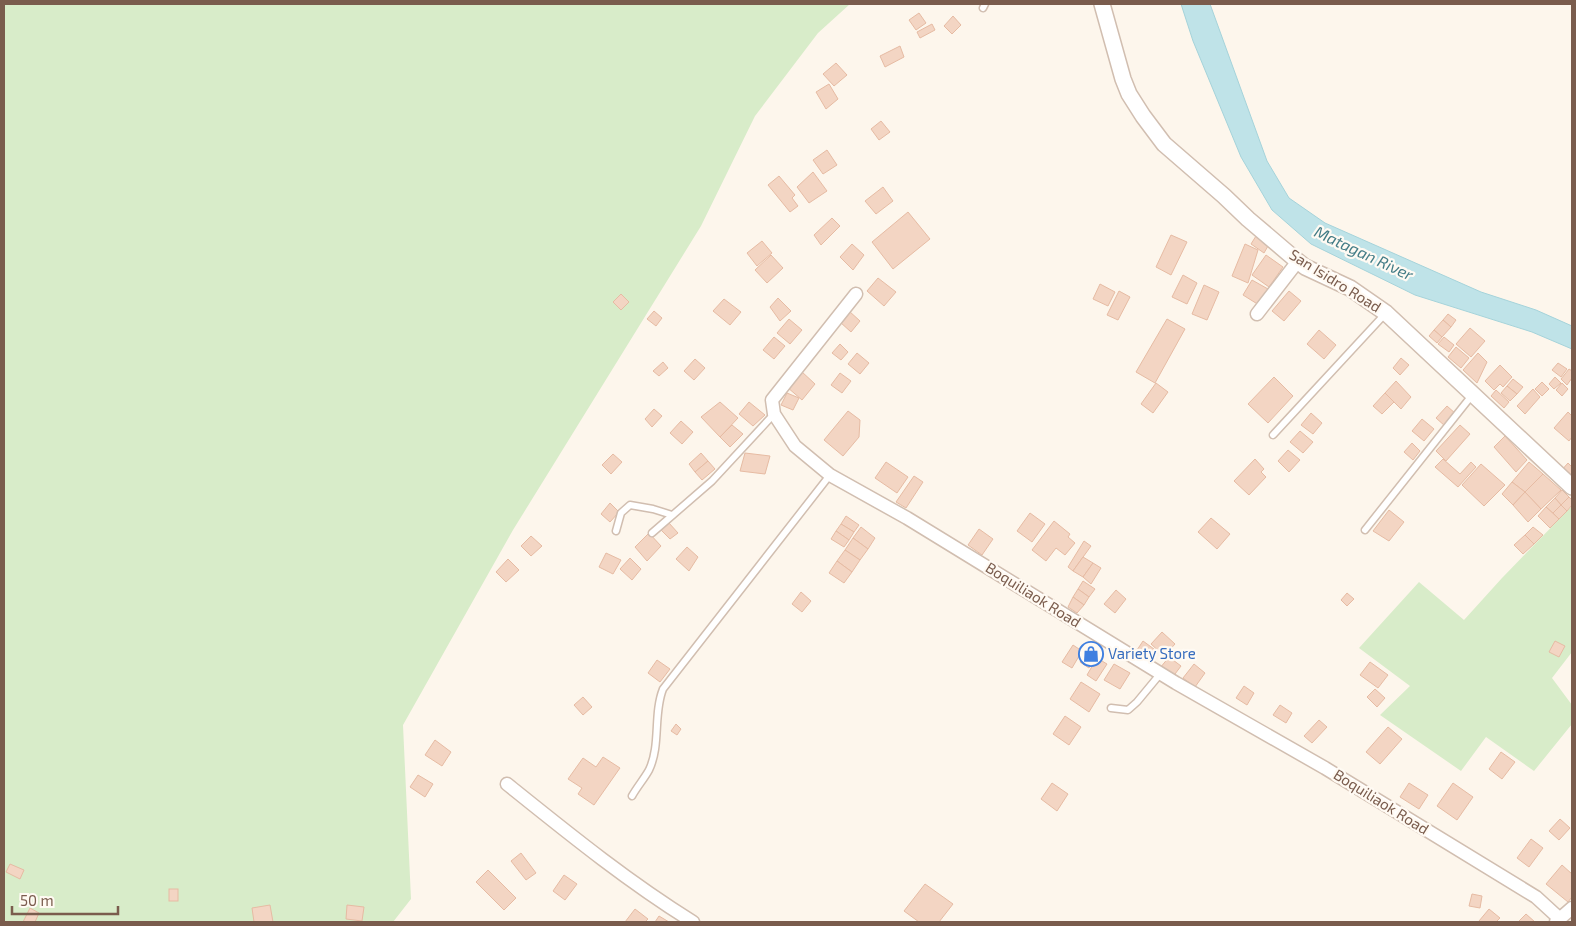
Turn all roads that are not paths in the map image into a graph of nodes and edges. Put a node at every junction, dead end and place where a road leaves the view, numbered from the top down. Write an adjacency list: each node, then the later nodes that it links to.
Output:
1 (1102, 4): 2 (street, San Isidro Road)
2 (1298, 261): 4 (street, San Isidro Road); 5 (street)
3 (856, 294): 7 (street)
4 (1386, 313): 6 (street, San Isidro Road); 8 (lane)
5 (1257, 314)
6 (1473, 394): 10 (street, San Isidro Road); 12 (lane)
7 (774, 414): 9 (street, Boquiliaok Road); 11 (lane)
8 (1273, 435)
9 (830, 475): 15 (street, Boquiliaok Road); 18 (lane)
10 (1572, 487)
11 (672, 515): 13 (lane); 14 (lane)
12 (1365, 530)
13 (616, 531)
14 (652, 533)
15 (1161, 673): 16 (lane); 20 (street, Boquiliaok Road)
16 (1111, 708)
17 (507, 784): 21 (street)
18 (632, 796)
19 (1572, 908): 20 (street)
20 (1558, 920)
21 (693, 922)

